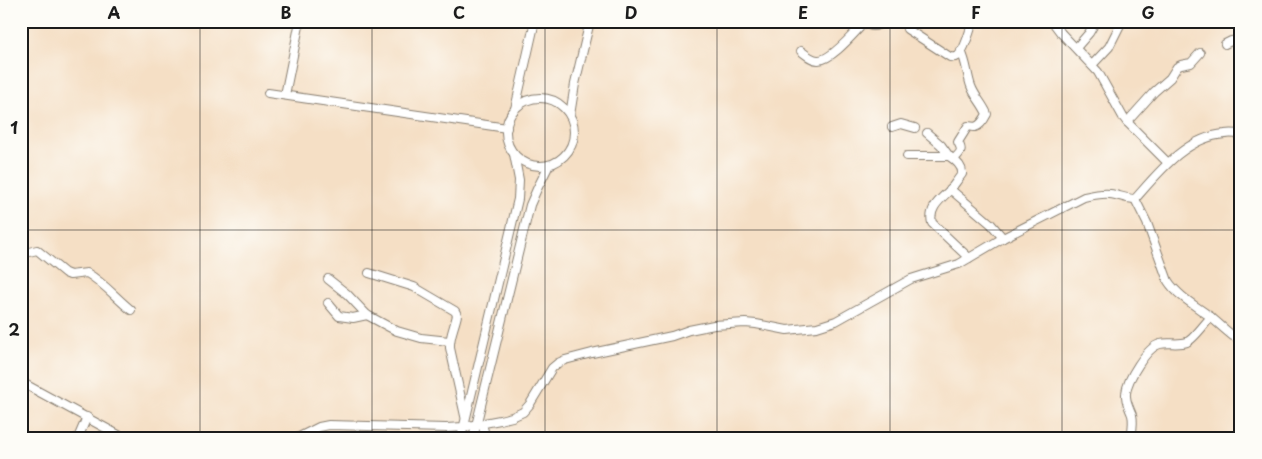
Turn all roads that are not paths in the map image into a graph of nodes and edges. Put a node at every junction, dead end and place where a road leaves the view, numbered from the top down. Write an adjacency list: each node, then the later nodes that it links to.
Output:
1 (300, 21): 19 (street)
2 (536, 21): 20 (street)
3 (590, 21): 21 (street)
4 (884, 21): 9 (street)
5 (973, 21): 15 (street)
6 (1052, 21): 13 (street)
7 (1096, 21): 13 (street)
8 (1122, 21): 17 (street)
9 (862, 22): 14 (street)
10 (907, 29): 15 (street)
11 (1241, 40): 12 (street)
12 (1225, 44)
13 (1076, 48): 17 (street)
14 (801, 51)
15 (961, 51): 30 (street)
16 (1200, 53): 22 (street)
17 (1092, 65): 22 (street)
18 (268, 93): 19 (street)
19 (285, 95): 24 (street)
20 (515, 109): 21 (street); 24 (street)
21 (570, 115): 32 (street)
22 (1128, 122): 31 (street)
23 (892, 127): 25 (street)
24 (507, 128): 28 (street)
25 (915, 128)
26 (927, 134): 30 (street)
27 (1241, 134): 31 (street)
28 (514, 154): 32 (street); 48 (street)
29 (907, 156): 30 (street)
30 (952, 158): 33 (street)
31 (1168, 163): 34 (street)
32 (549, 165): 49 (street)
33 (950, 189): 35 (street); 37 (street)
34 (1135, 199): 35 (street); 43 (street)
35 (1003, 238): 37 (street)
36 (21, 254): 41 (street)
37 (969, 258): 49 (street)
38 (369, 273): 45 (street)
39 (328, 279): 42 (street)
40 (328, 303): 42 (street)
41 (131, 310)
42 (367, 315): 45 (street)
43 (1211, 317): 44 (street); 57 (street)
44 (1241, 338)
45 (449, 341): 48 (street)
46 (21, 382): 47 (street)
47 (87, 417): 51 (street); 52 (street)
48 (465, 418): 50 (street)
49 (479, 424): 50 (street); 55 (street); 56 (street)
50 (463, 427): 53 (street); 54 (street)
51 (78, 438)
52 (124, 438)
53 (297, 438)
54 (461, 438)
55 (473, 438)
56 (486, 438)
57 (1131, 438)

